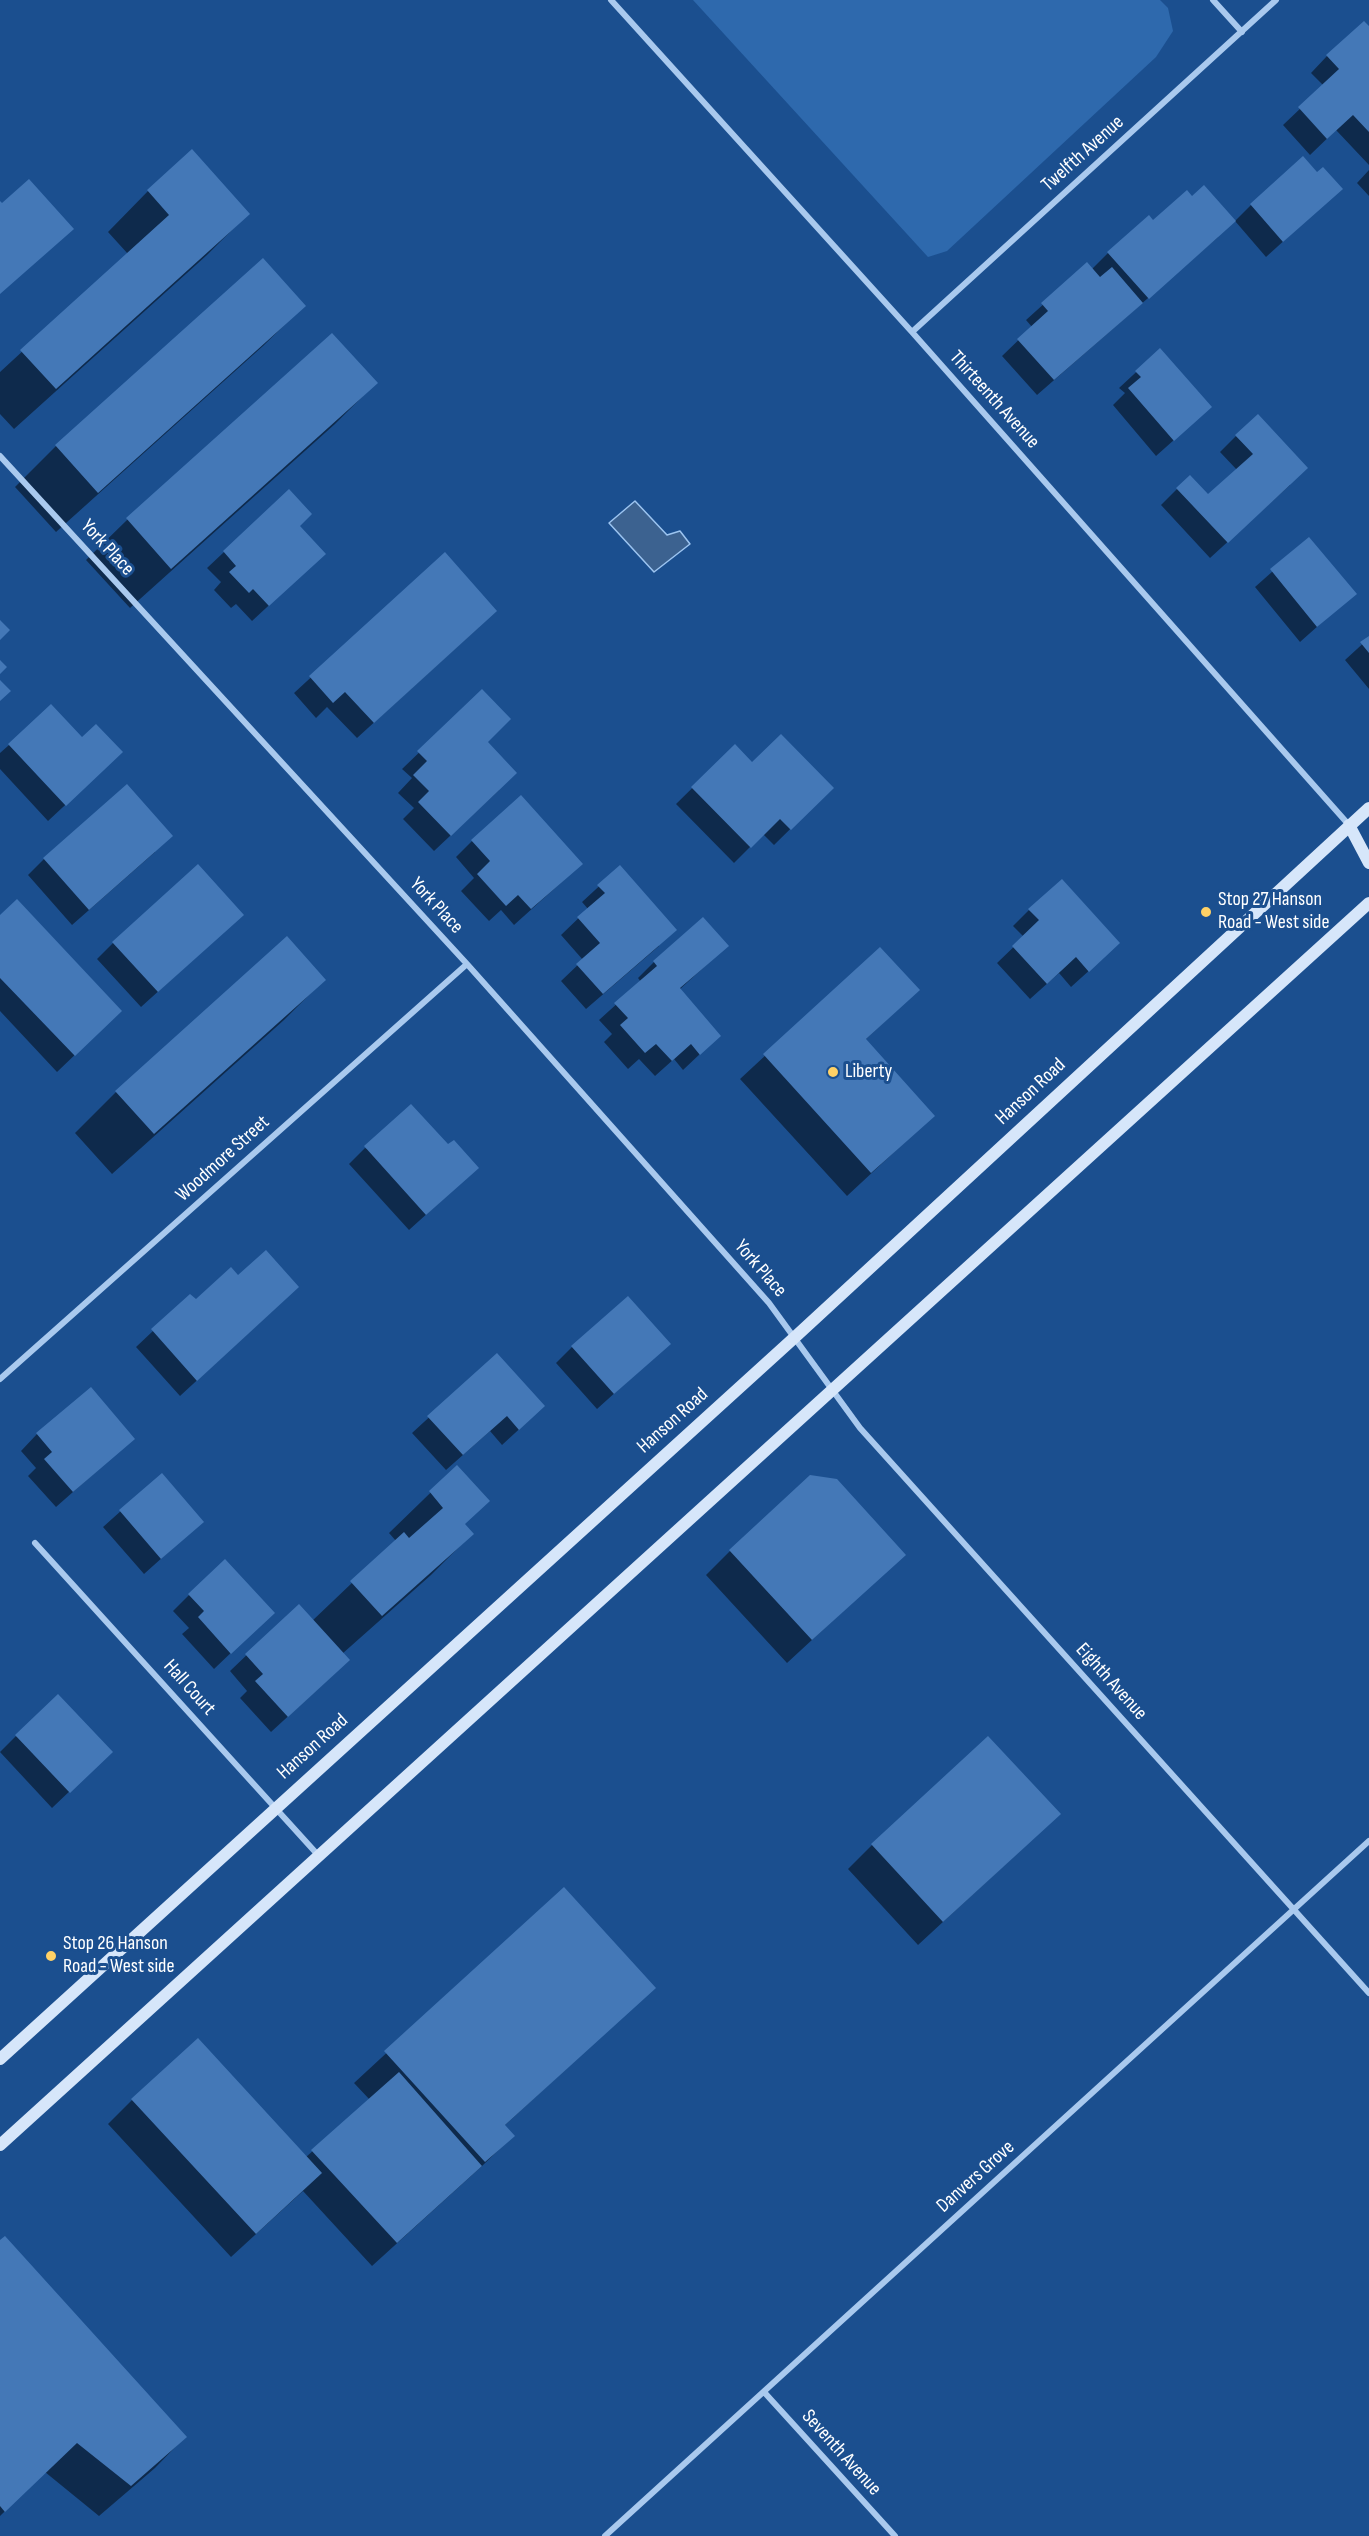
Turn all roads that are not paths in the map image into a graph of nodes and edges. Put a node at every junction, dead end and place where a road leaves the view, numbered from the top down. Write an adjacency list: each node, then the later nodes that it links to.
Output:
1 (611, 0): 5 (street, Thirteenth Avenue)
2 (1213, 0): 4 (street)
3 (1276, 0): 4 (street, Twelfth Avenue)
4 (1242, 32): 5 (street, Twelfth Avenue)
5 (912, 332): 8 (street, Thirteenth Avenue)
6 (0, 456): 11 (street, York Place)
7 (1369, 808): 8 (main road, Hanson Road)
8 (1349, 825): 9 (main road); 12 (main road, Hanson Road)
9 (1369, 863)
10 (1369, 903): 14 (main road)
11 (467, 964): 12 (street, York Place); 13 (street, Woodmore Street)
12 (794, 1338): 14 (street, York Place); 16 (main road, Hanson Road)
13 (0, 1378)
14 (831, 1392): 18 (main road); 19 (street, Eighth Avenue)
15 (35, 1543): 16 (street, Hall Court)
16 (275, 1808): 18 (street, Hall Court); 21 (main road, Hanson Road)
17 (1369, 1841): 19 (street, Danvers Grove)
18 (318, 1855): 22 (main road)
19 (1294, 1910): 20 (street, Eighth Avenue); 23 (street, Danvers Grove)
20 (1369, 1993)
21 (0, 2059)
22 (0, 2145)
23 (764, 2392): 24 (street, Danvers Grove); 25 (street, Seventh Avenue)
24 (605, 2536)
25 (895, 2536)

